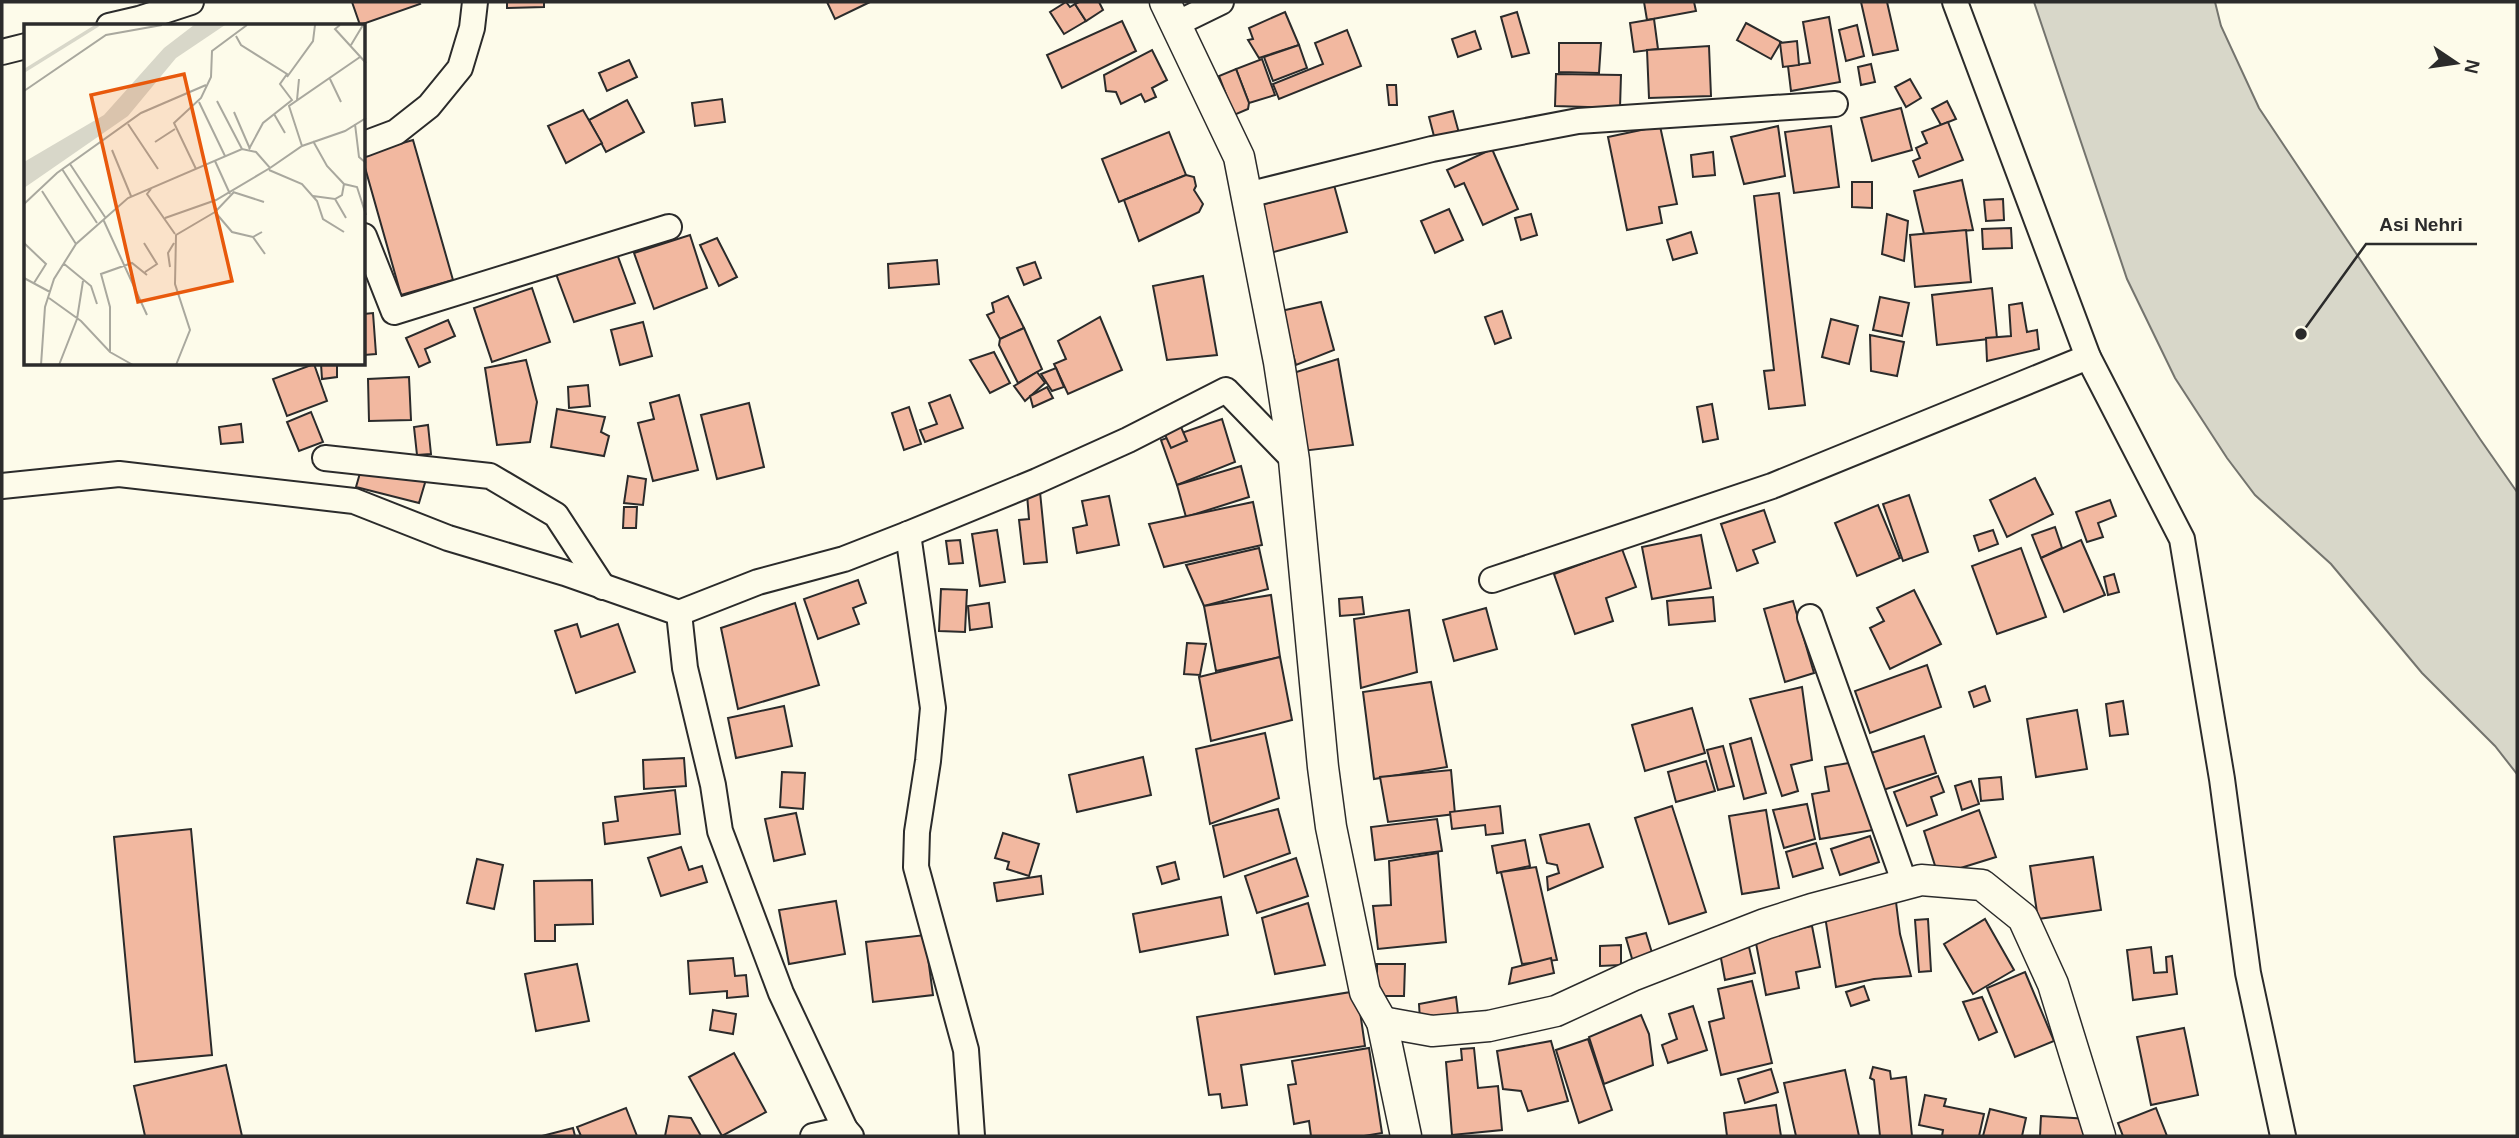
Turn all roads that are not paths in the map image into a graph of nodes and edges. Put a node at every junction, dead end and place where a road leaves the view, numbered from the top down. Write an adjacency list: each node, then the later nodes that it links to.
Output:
1 (191, 2): 6 (street)
2 (475, 2): 10 (street)
3 (1221, 2): 5 (street)
4 (1955, 2): 14 (street)
5 (1170, 13): 11 (street)
6 (118, 24)
7 (24, 46): 8 (street)
8 (2, 52)
9 (1835, 104): 11 (street)
10 (366, 143)
11 (1247, 195): 16 (street)
12 (669, 227): 13 (street)
13 (366, 241)
14 (2088, 357): 19 (street); 30 (street)
15 (326, 457): 20 (street)
16 (1294, 460): 18 (street); 24 (street)
17 (2, 486): 20 (street)
18 (908, 534): 21 (street); 27 (street)
19 (1492, 580)
20 (603, 587): 21 (street)
21 (679, 613): 25 (street)
22 (1810, 617): 23 (street)
23 (1905, 884): 24 (street); 29 (street)
24 (1382, 1022): 28 (street)
25 (848, 1133): 26 (street)
26 (813, 1136)
27 (972, 1136)
28 (1406, 1136)
29 (2100, 1136)
30 (2283, 1136)

